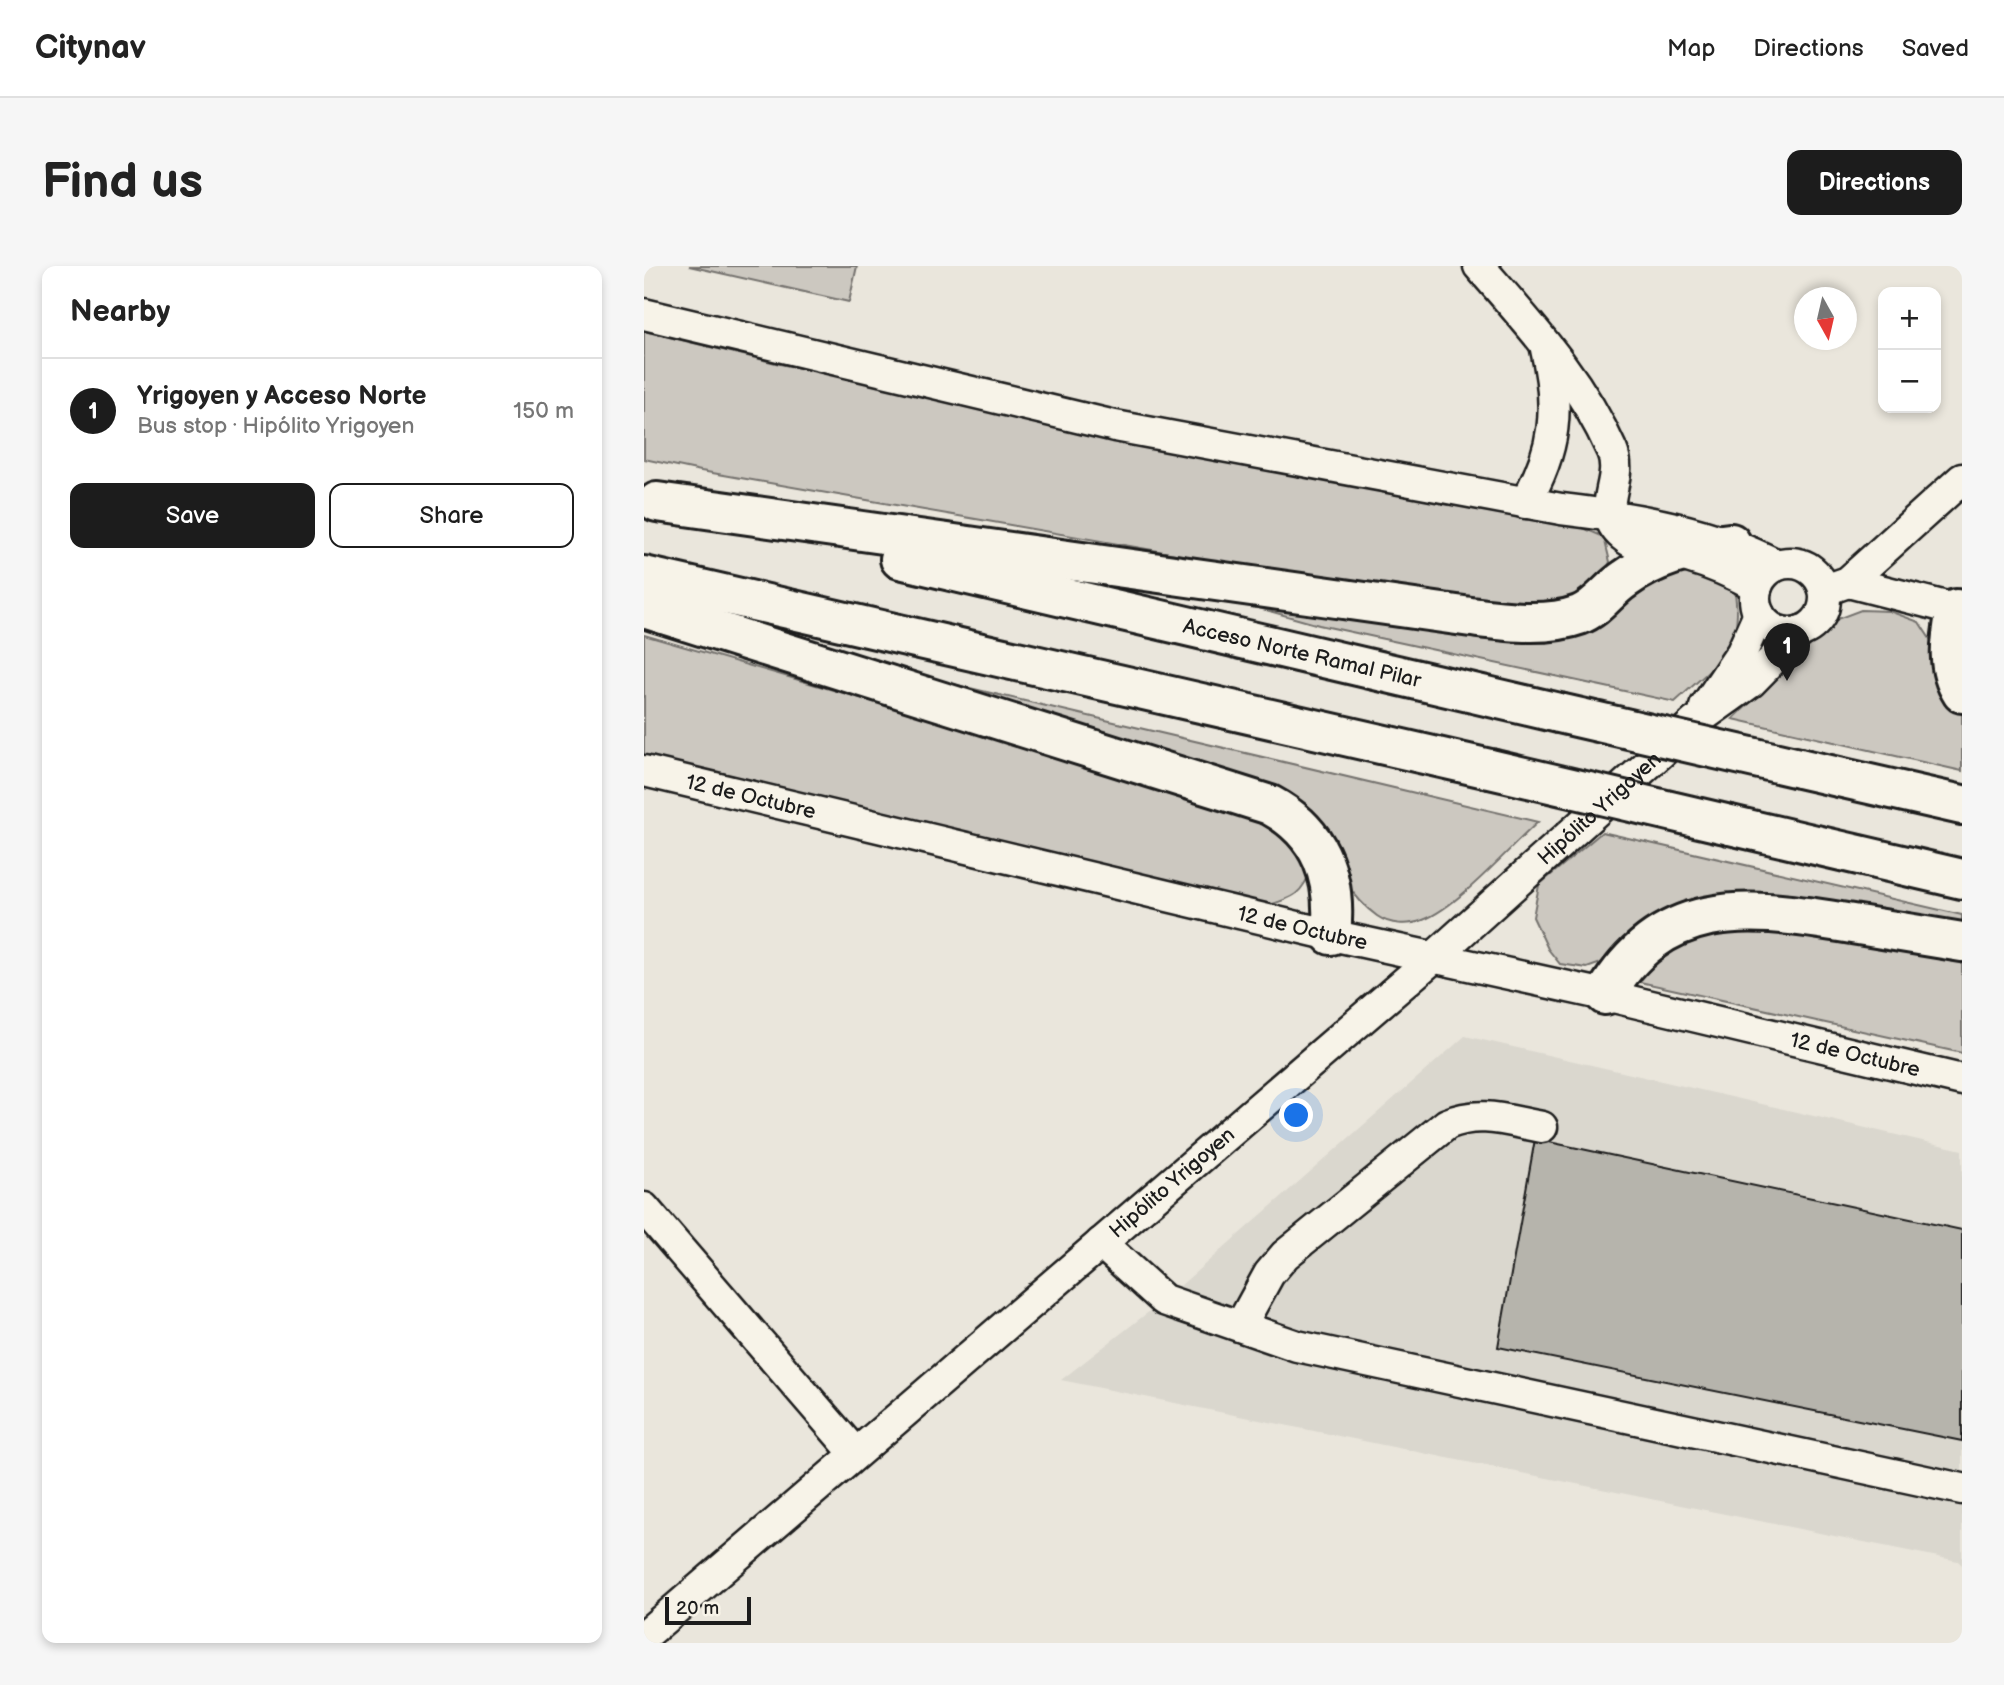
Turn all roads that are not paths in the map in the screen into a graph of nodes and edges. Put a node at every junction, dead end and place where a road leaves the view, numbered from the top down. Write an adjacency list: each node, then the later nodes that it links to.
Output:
1 (1479, 266): 3 (street)
2 (644, 314): 6 (street)
3 (1544, 342): 6 (street); 7 (street)
4 (1962, 479): 11 (street)
5 (651, 501): 9 (highway); 19 (highway, Acceso Norte Ramal Pilar, bridge)
6 (1525, 503): 7 (street)
7 (1608, 514): 8 (street); 9 (street)
8 (1731, 543): 9 (highway); 12 (street)
9 (1674, 554): 12 (street)
10 (644, 576): 20 (highway, bridge)
11 (1837, 586): 12 (street); 14 (street); 15 (street)
12 (1764, 588): 15 (street); 17 (street, Hipólito Yrigoyen)
13 (644, 608): 21 (highway)
14 (1959, 610): 16 (highway)
15 (1801, 631): 17 (street, Hipólito Yrigoyen)
16 (1962, 693)
17 (1695, 722): 23 (street, Hipólito Yrigoyen)
18 (644, 771): 21 (street, 12 de Octubre)
19 (1962, 805)
20 (1962, 879)
21 (1331, 935): 23 (street, 12 de Octubre)
22 (1962, 942): 24 (highway)
23 (1433, 958): 24 (street, 12 de Octubre); 28 (street, Hipólito Yrigoyen)
24 (1605, 995): 25 (street, 12 de Octubre)
25 (1962, 1080)
26 (1542, 1127): 29 (street)
27 (644, 1208): 30 (street)
28 (1101, 1243): 29 (street); 30 (street, Hipólito Yrigoyen)
29 (1241, 1325): 31 (street)
30 (855, 1453): 32 (street, Hipólito Yrigoyen)
31 (1962, 1489)
32 (644, 1636)

